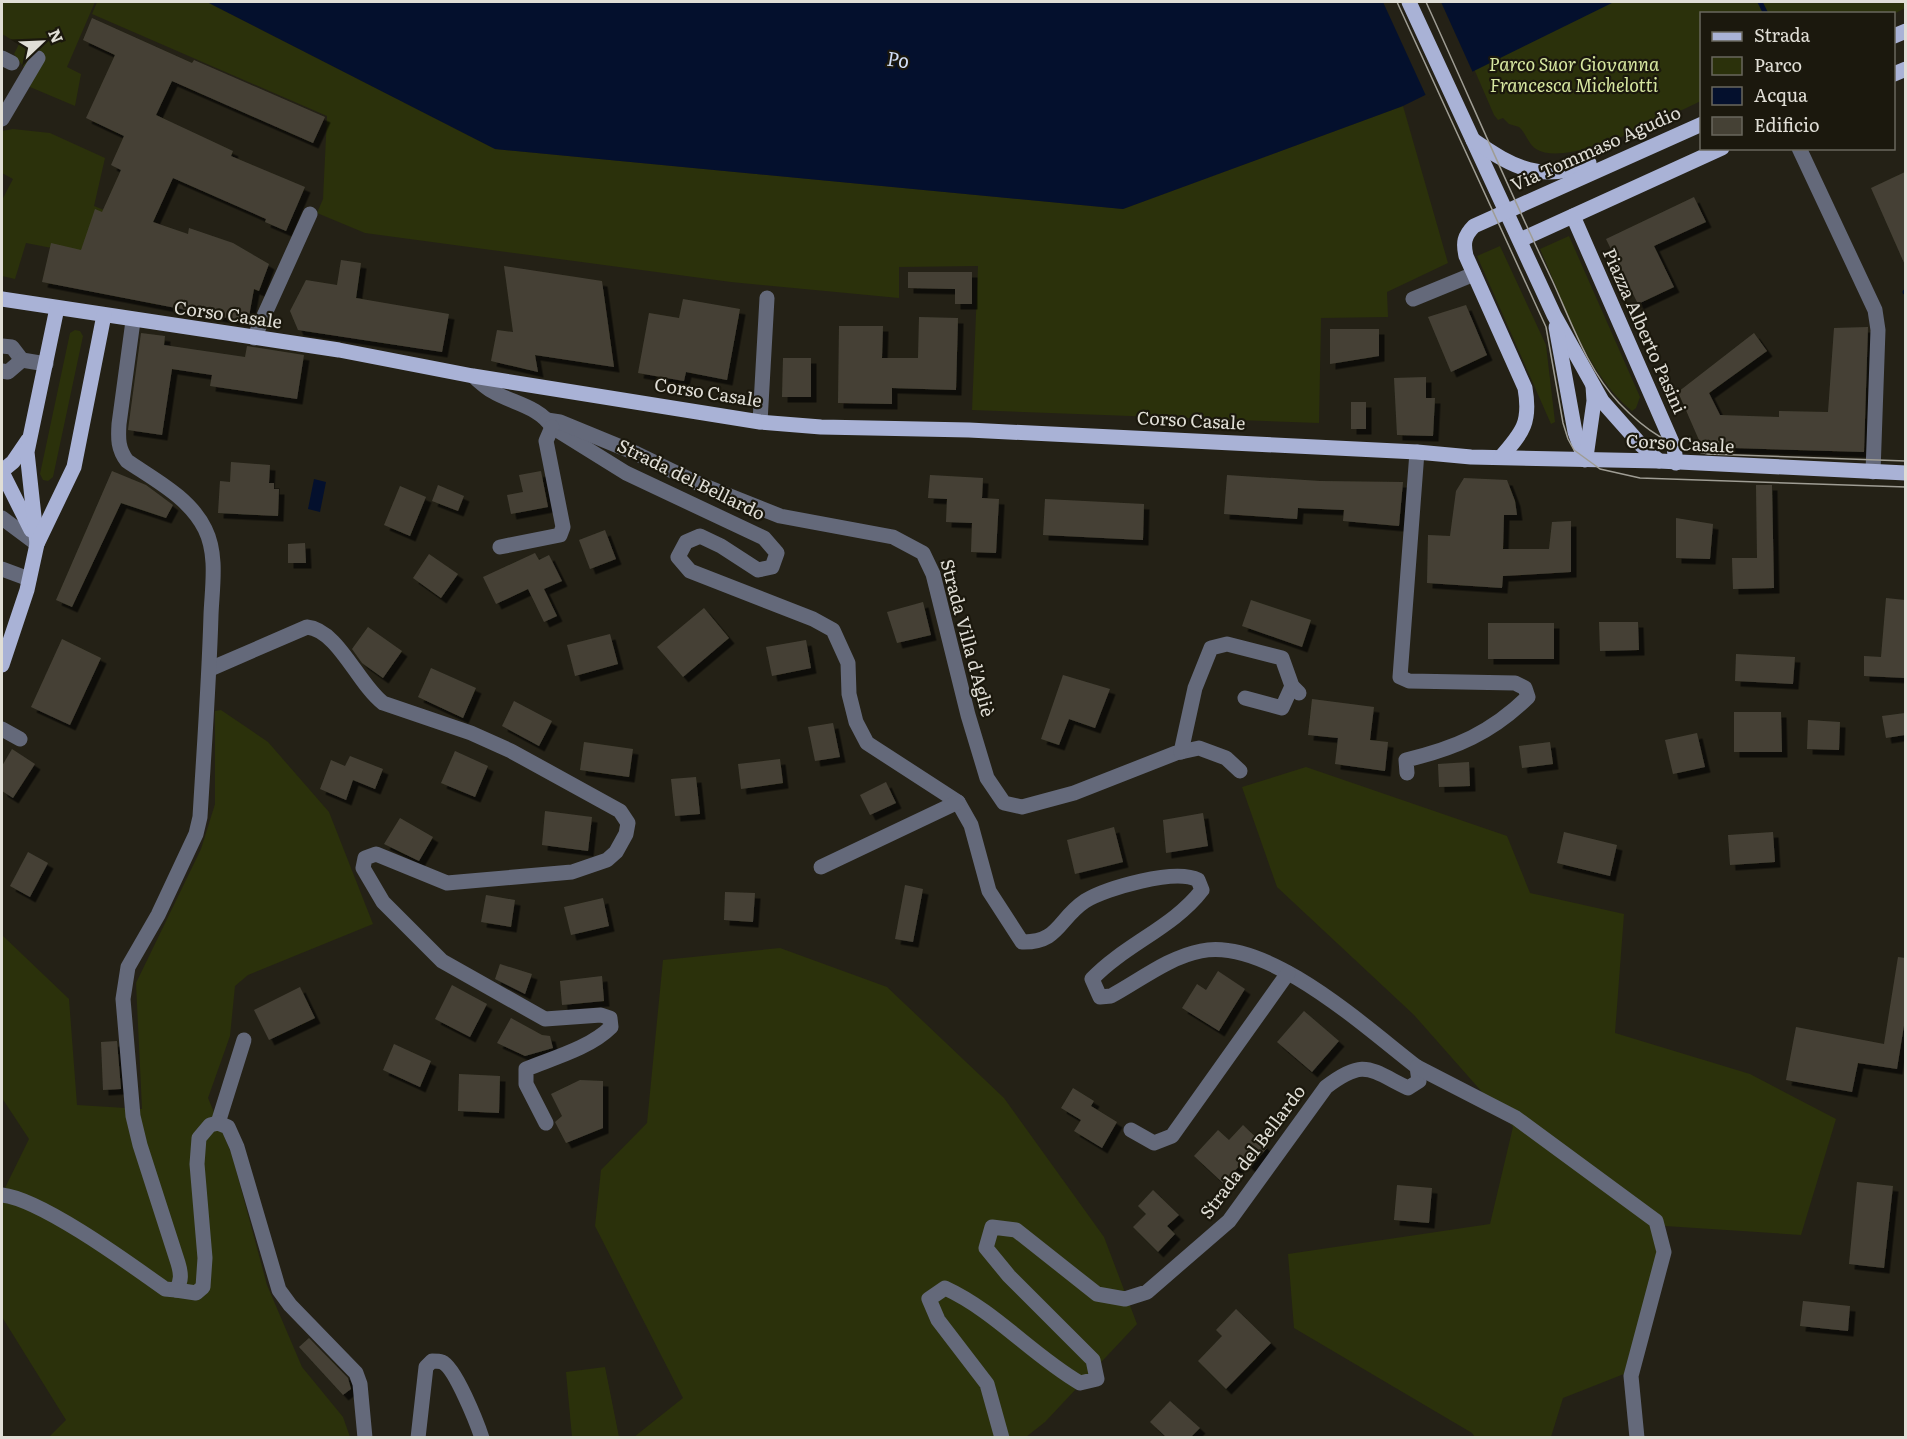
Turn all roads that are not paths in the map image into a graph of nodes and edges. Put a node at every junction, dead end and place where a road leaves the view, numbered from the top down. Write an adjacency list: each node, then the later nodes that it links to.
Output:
1 (1409, 2): 6 (main road)
2 (38, 58): 3 (street)
3 (2, 119)
4 (1700, 124): 5 (main road, Via Tommaso Agudio)
5 (1683, 132): 6 (main road); 9 (main road, Via Tommaso Agudio)
6 (1472, 137): 9 (main road)
7 (1718, 150): 11 (main road)
8 (1800, 150): 37 (street)
9 (1506, 211): 12 (main road, Via Tommaso Agudio); 13 (main road, Via Tommaso Agudio)
10 (310, 214): 21 (street)
11 (1573, 216): 12 (main road); 35 (main road, Piazza Alberto Pasini)
12 (1520, 240): 19 (main road)
13 (1474, 274): 16 (street); 32 (main road)
14 (767, 298): 28 (street)
15 (2, 299): 17 (main road, Corso Casale)
16 (1413, 299)
17 (57, 308): 18 (main road, Corso Casale); 24 (main road)
18 (104, 315): 20 (main road, Corso Casale); 40 (main road)
19 (1554, 315): 27 (main road); 33 (main road)
20 (133, 321): 21 (main road, Corso Casale); 45 (street)
21 (254, 338): 26 (main road, Corso Casale)
22 (2, 345): 23 (street)
23 (22, 360): 24 (street); 25 (street)
24 (46, 364): 30 (main road)
25 (2, 371)
26 (473, 376): 28 (main road, Corso Casale); 29 (street, Strada del Bellardo)
27 (1593, 386): 33 (main road); 34 (main road)
28 (760, 422): 31 (main road, Corso Casale)
29 (550, 424): 41 (street); 49 (street, Strada Villa d'Agliè); 52 (street, Strada del Bellardo)
30 (30, 437): 36 (main road); 40 (main road)
31 (1417, 452): 32 (main road, Corso Casale); 51 (street)
32 (1501, 457): 33 (main road, Corso Casale)
33 (1585, 460): 34 (main road, Corso Casale)
34 (1659, 461): 35 (main road, Corso Casale)
35 (1676, 462): 37 (main road, Corso Casale)
36 (2, 472): 40 (main road)
37 (1873, 472): 38 (main road, Corso Casale)
38 (1905, 473)
39 (2, 518): 40 (street)
40 (38, 544): 43 (main road)
41 (500, 547)
42 (2, 569): 43 (street)
43 (29, 579): 44 (main road)
44 (2, 665)
45 (210, 669): 58 (street); 61 (street)
46 (1245, 698): 49 (street)
47 (2, 729): 48 (street)
48 (20, 739)
49 (1181, 752): 50 (street, Strada Villa d'Agliè)
50 (1240, 771)
51 (1407, 773)
52 (958, 802): 53 (street); 54 (street, Strada del Bellardo)
53 (821, 867)
54 (1288, 973): 56 (street, Strada del Bellardo); 59 (street)
55 (244, 1040): 57 (street)
56 (1417, 1067): 65 (street, Strada del Bellardo); 66 (street)
57 (218, 1123): 61 (street); 62 (street)
58 (546, 1123)
59 (1131, 1130)
60 (2, 1195): 61 (street)
61 (176, 1290)
62 (365, 1437)
63 (418, 1437): 64 (street)
64 (482, 1437)
65 (1002, 1437)
66 (1637, 1437)

